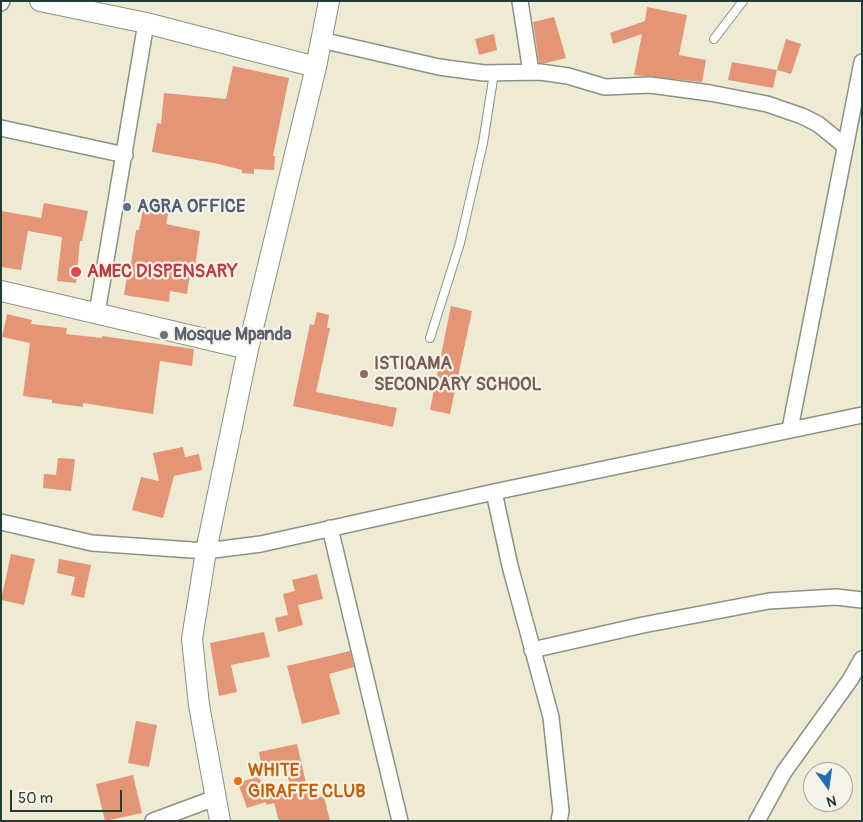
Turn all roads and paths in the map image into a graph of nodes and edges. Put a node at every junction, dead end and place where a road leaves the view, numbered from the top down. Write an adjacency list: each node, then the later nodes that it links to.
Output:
1 (40, 1): 6 (street)
2 (329, 1): 8 (street)
3 (532, 1): 5 (street)
4 (743, 1): 7 (lane)
5 (522, 8): 11 (street)
6 (146, 23): 10 (street); 15 (street)
7 (714, 39)
8 (321, 40): 10 (street); 12 (street)
9 (862, 62): 14 (street)
10 (316, 67): 19 (street)
11 (531, 72): 12 (street); 14 (street)
12 (494, 73): 18 (lane)
13 (1, 128): 15 (street)
14 (845, 146): 21 (street)
15 (126, 155): 17 (street)
16 (1, 291): 17 (street)
17 (98, 313): 19 (street)
18 (430, 338)
19 (248, 349): 25 (street)
20 (862, 415): 21 (street)
21 (790, 429): 22 (street)
22 (494, 492): 24 (street); 27 (street)
23 (1, 522): 25 (street)
24 (330, 528): 25 (street); 32 (street)
25 (206, 551): 29 (street)
26 (862, 600): 27 (street)
27 (532, 650): 33 (street)
28 (862, 659): 34 (street)
29 (215, 798): 30 (street); 31 (street)
30 (153, 821)
31 (220, 821)
32 (400, 821)
33 (559, 821)
34 (757, 821)

